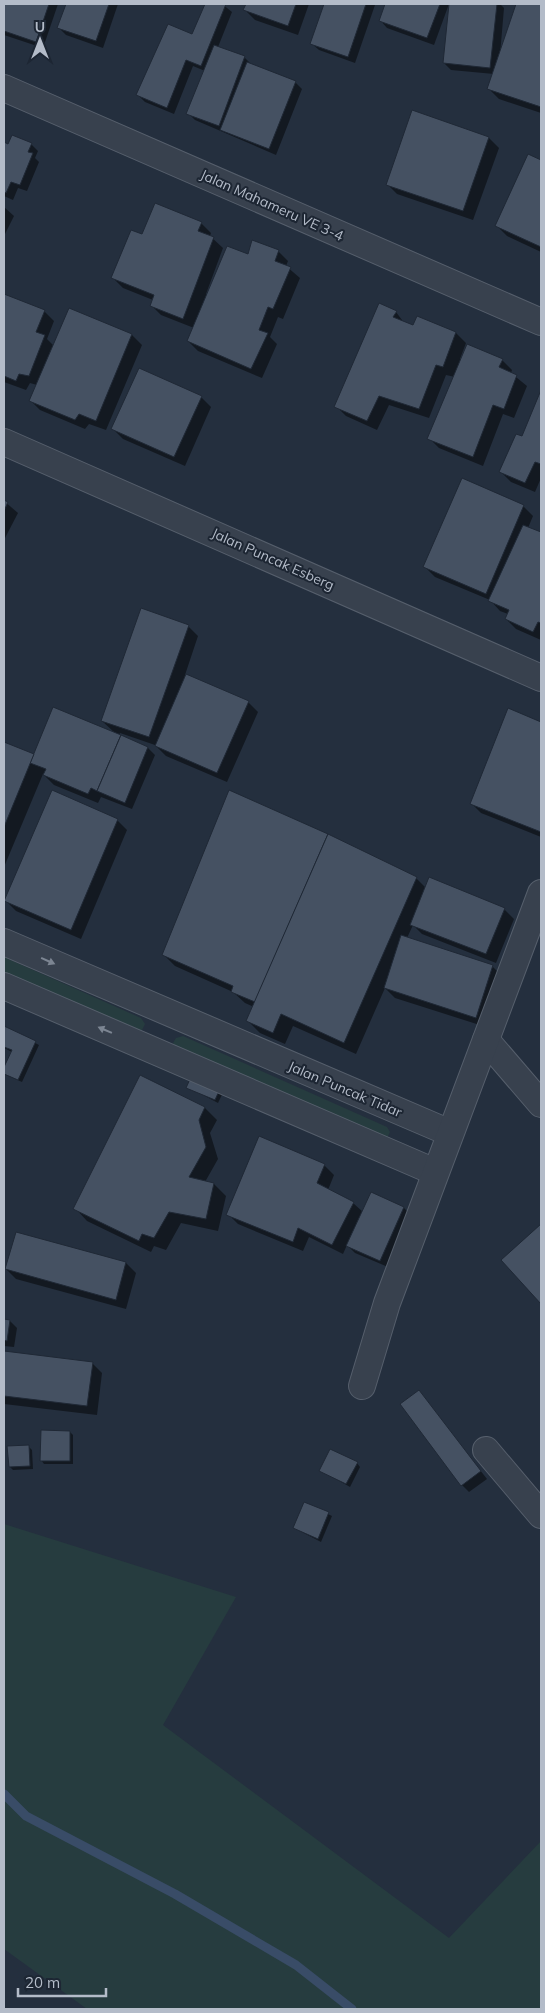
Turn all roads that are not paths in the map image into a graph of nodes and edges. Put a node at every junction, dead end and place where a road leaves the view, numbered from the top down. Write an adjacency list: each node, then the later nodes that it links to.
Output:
1 (4, 88): 2 (street, Jalan Mahameru VE 3-4)
2 (541, 322)
3 (4, 442): 4 (street, Jalan Puncak Esberg)
4 (541, 678)
5 (541, 893): 9 (street)
6 (4, 942): 8 (street, Jalan Puncak Tidar, one-way to 8)
7 (4, 986): 10 (street, one-way to 7)
8 (166, 1013): 10 (street); 12 (street, Jalan Puncak Tidar)
9 (486, 1040): 11 (street); 12 (street)
10 (150, 1049): 13 (street)
11 (541, 1104)
12 (450, 1134): 13 (street)
13 (435, 1172): 14 (street)
14 (362, 1386)
15 (486, 1450): 16 (street)
16 (541, 1514)

